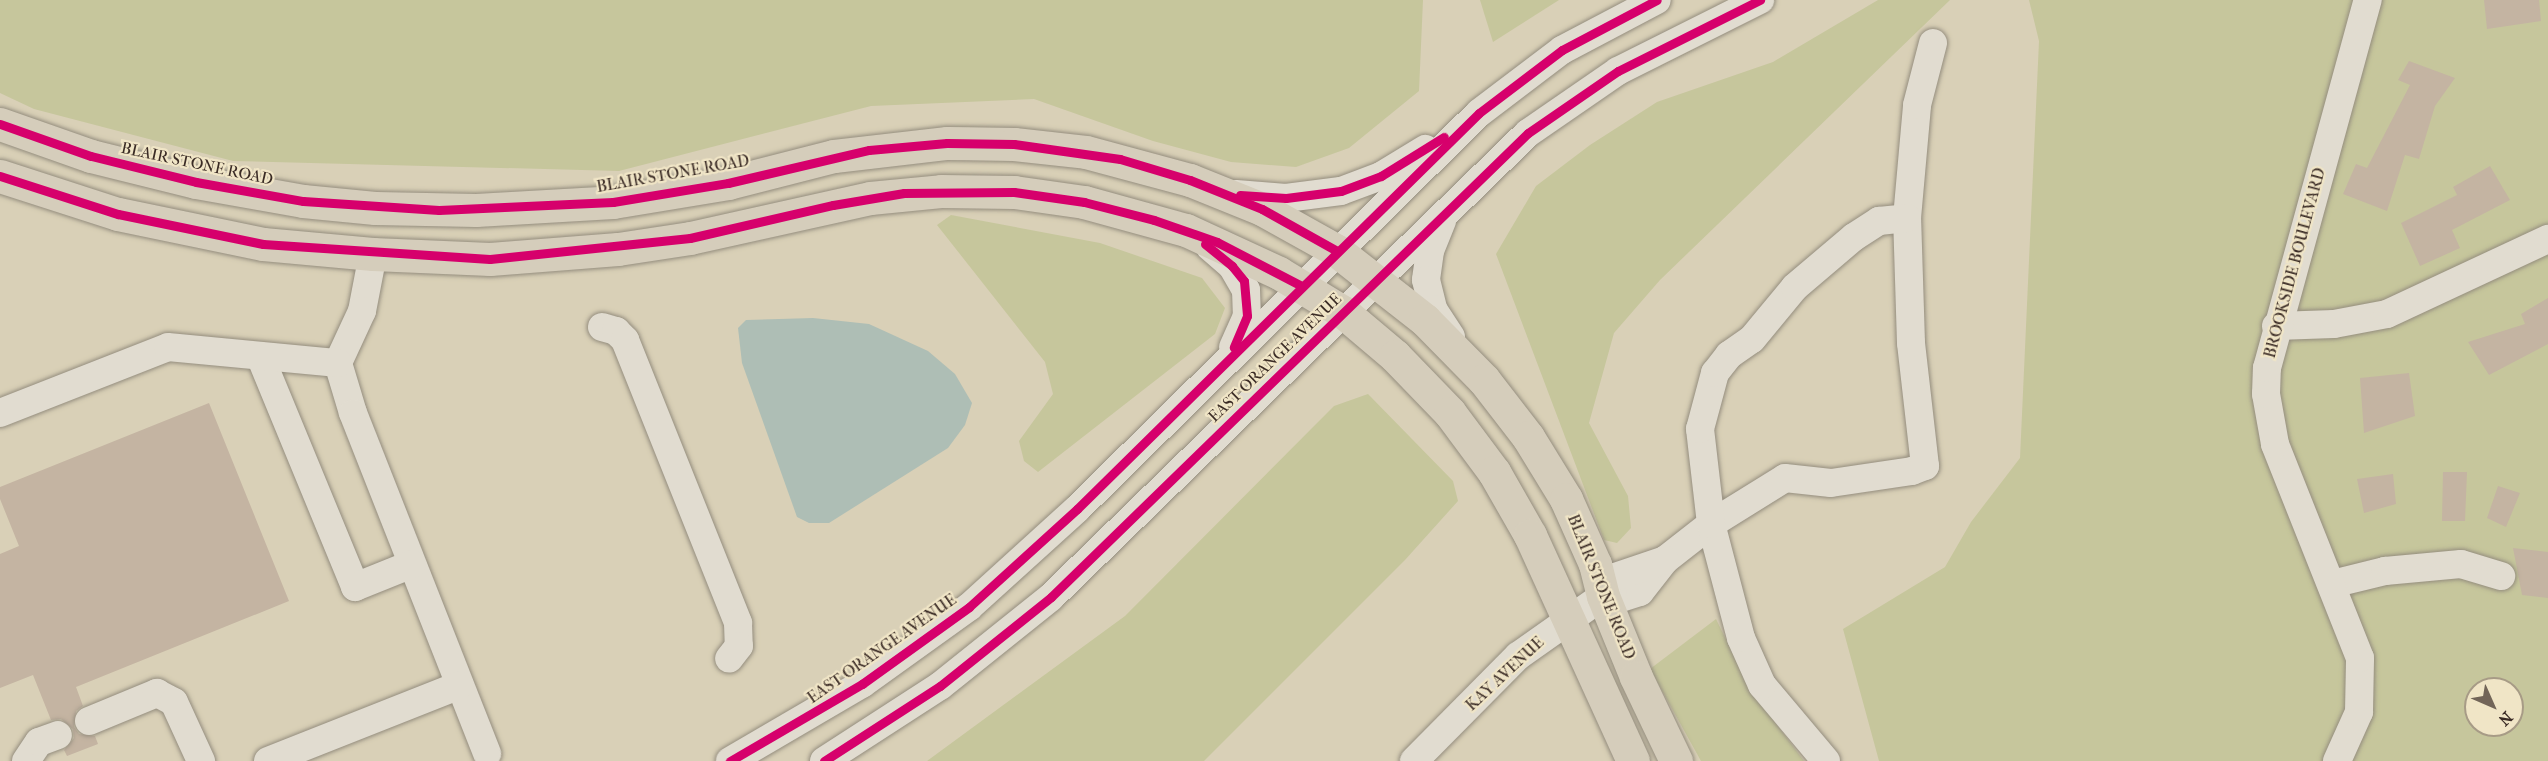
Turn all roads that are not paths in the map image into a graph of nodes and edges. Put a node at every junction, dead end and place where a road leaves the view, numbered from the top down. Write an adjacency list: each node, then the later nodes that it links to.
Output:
1 (1657, 0): 5 (street, EAST ORANGE AVENUE)
2 (1760, 0): 10 (street, EAST ORANGE AVENUE)
3 (2368, 0): 19 (street, BROOKSIDE BOULEVARD)
4 (1933, 43): 11 (street)
5 (1479, 113): 8 (street); 14 (street, EAST ORANGE AVENUE)
6 (0, 124): 9 (main road, BLAIR STONE ROAD)
7 (0, 176): 15 (main road)
8 (1226, 193): 9 (main road, BLAIR STONE ROAD); 14 (main road, BLAIR STONE ROAD)
9 (375, 208): 15 (main road)
10 (1448, 209): 16 (street, EAST ORANGE AVENUE); 23 (street)
11 (1907, 218): 26 (street); 26 (street)
12 (1186, 230): 15 (main road); 17 (main road); 22 (street)
13 (2548, 238): 19 (street)
14 (1337, 251): 16 (main road, BLAIR STONE ROAD); 17 (street, EAST ORANGE AVENUE)
15 (373, 254): 24 (street)
16 (1377, 280): 18 (street, EAST ORANGE AVENUE); 23 (main road, BLAIR STONE ROAD)
17 (1302, 286): 18 (main road); 22 (street, EAST ORANGE AVENUE)
18 (1343, 312): 31 (main road); 41 (street, EAST ORANGE AVENUE)
19 (2276, 326): 29 (street, BROOKSIDE BOULEVARD)
20 (602, 327): 32 (street)
21 (260, 356): 24 (street); 25 (street); 27 (street)
22 (1226, 360): 40 (street, EAST ORANGE AVENUE)
23 (1467, 361): 30 (main road, BLAIR STONE ROAD)
24 (338, 363): 27 (street)
25 (0, 413)
26 (1711, 524): 30 (street, KAY AVENUE); 45 (street)
27 (412, 564): 33 (street)
28 (2501, 576): 29 (street)
29 (2332, 584): 46 (street, BROOKSIDE BOULEVARD)
30 (1603, 596): 31 (street, KAY AVENUE); 44 (main road, BLAIR STONE ROAD)
31 (1570, 619): 42 (street, KAY AVENUE); 43 (main road)
32 (729, 659)
33 (460, 685): 36 (street); 37 (street)
34 (89, 721): 39 (street)
35 (58, 735): 38 (street)
36 (487, 754)
37 (278, 759)
38 (26, 761)
39 (201, 761)
40 (730, 761)
41 (824, 761)
42 (1414, 761)
43 (1634, 761)
44 (1676, 761)
45 (1826, 761)
46 (2337, 761)

